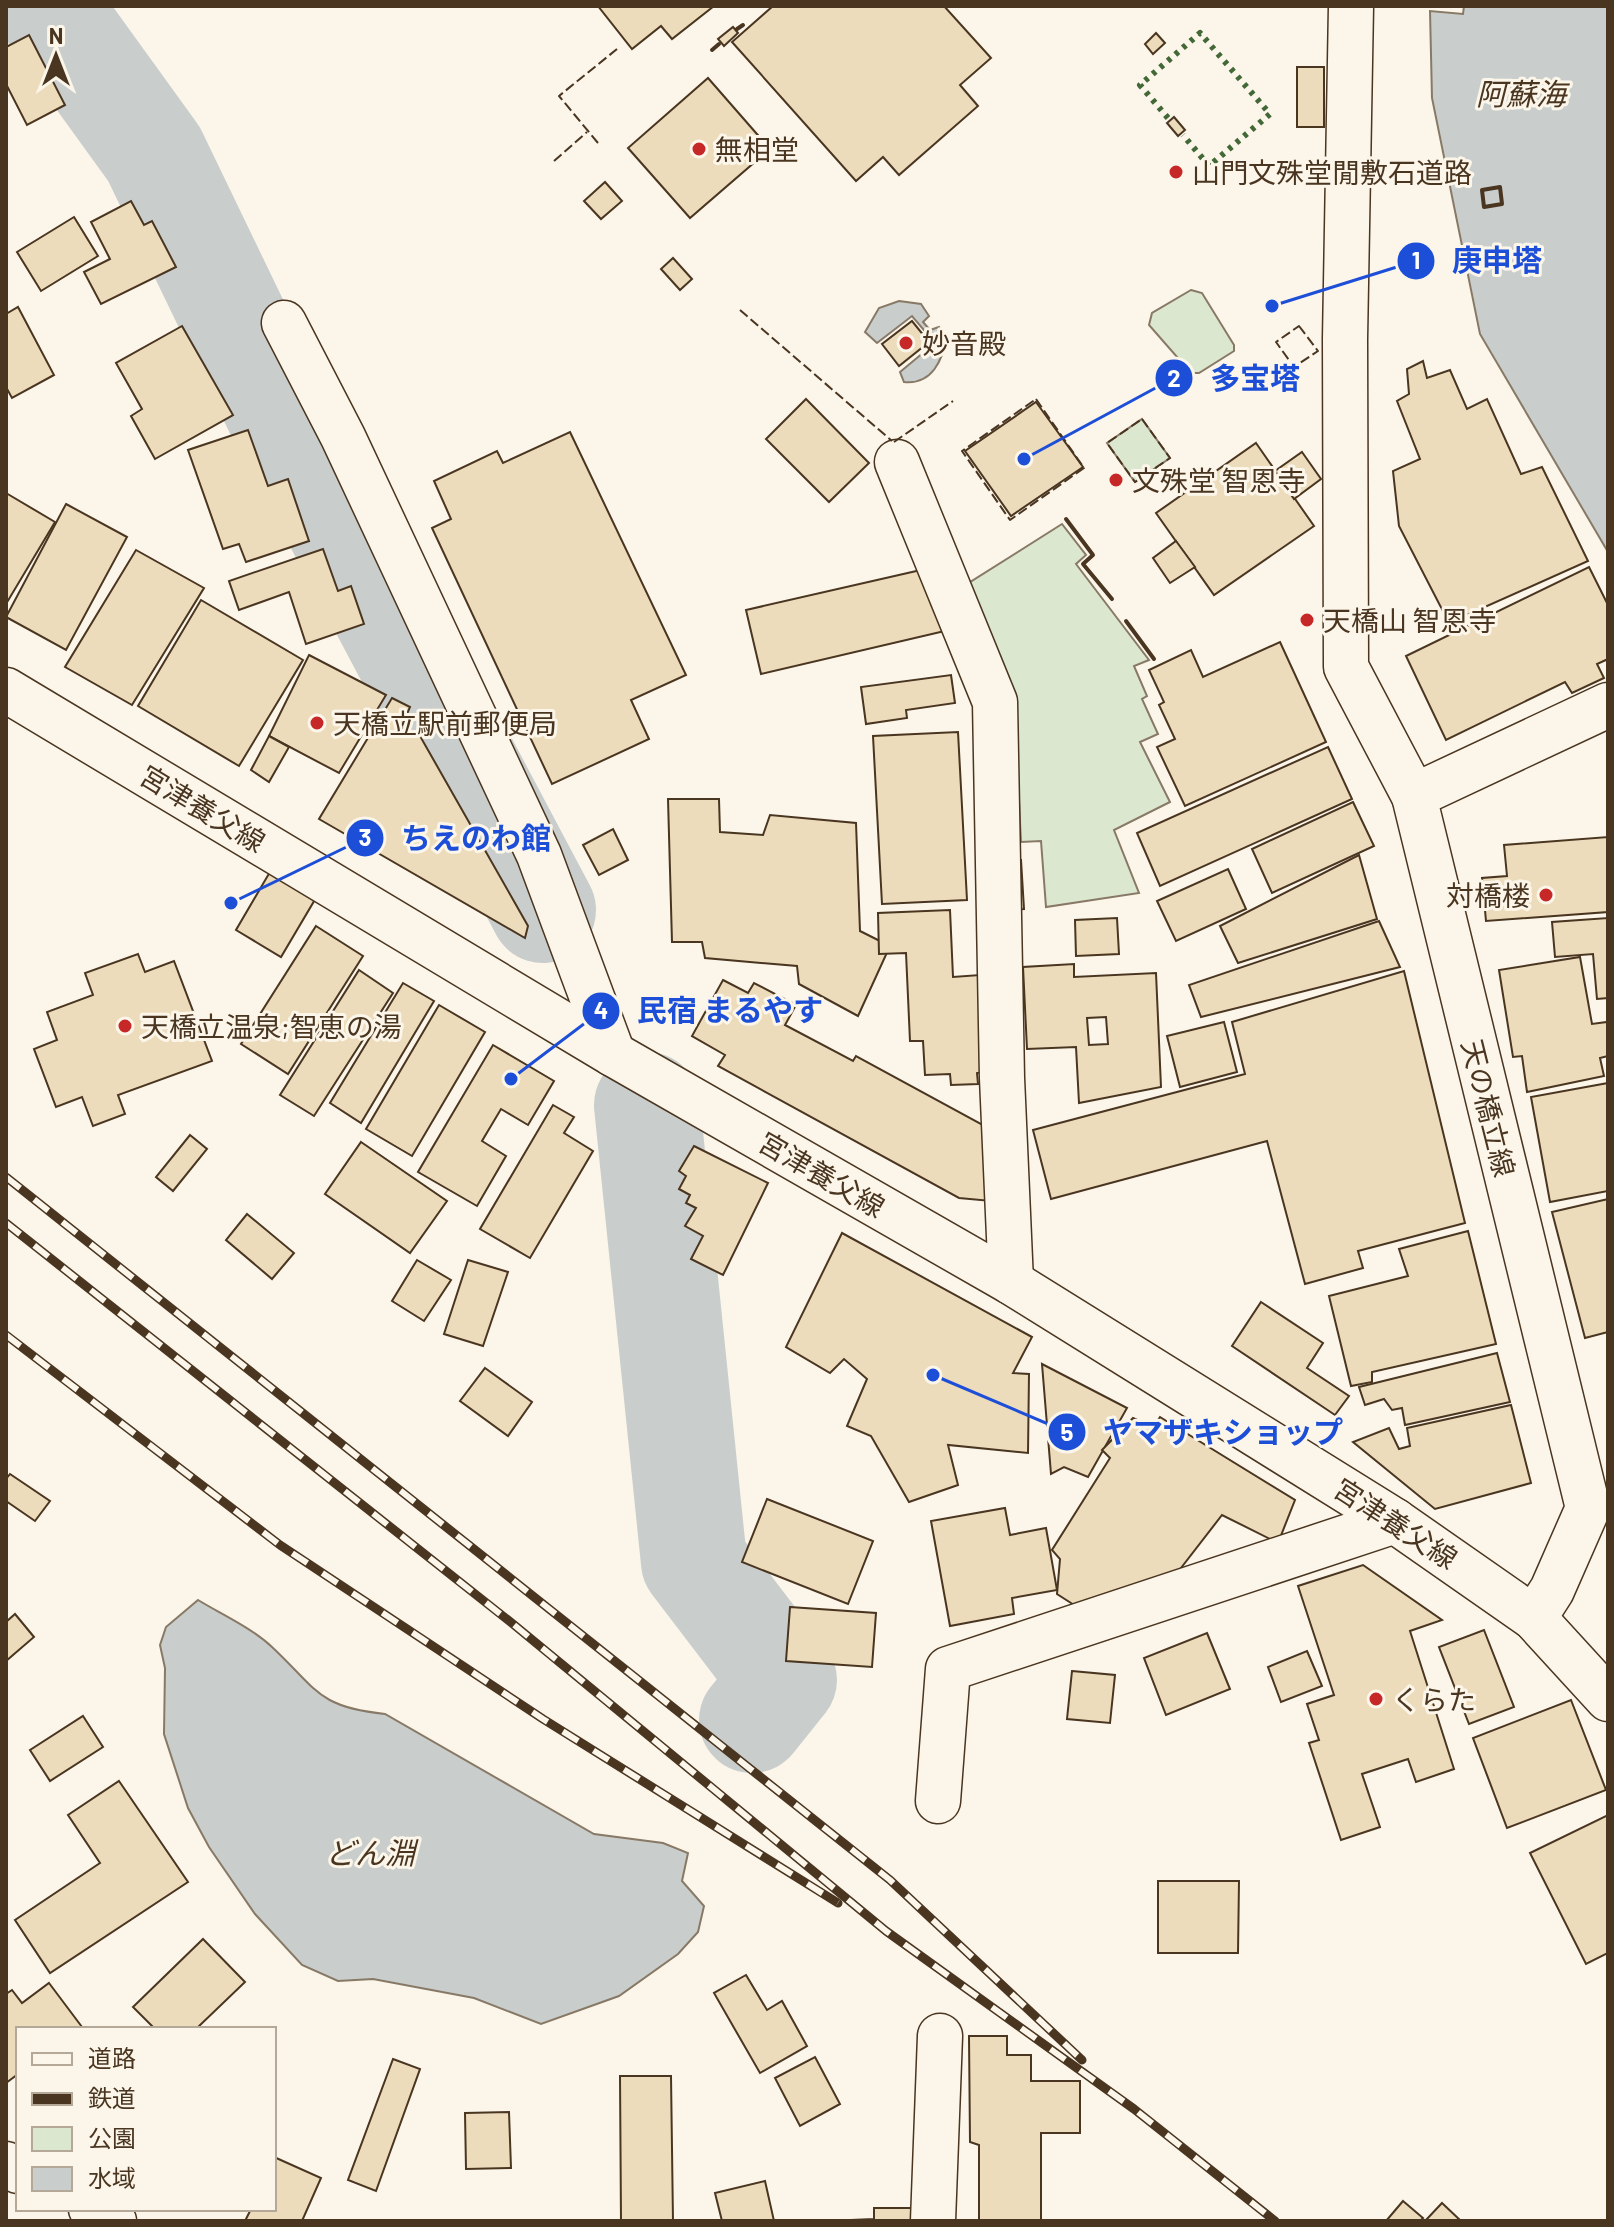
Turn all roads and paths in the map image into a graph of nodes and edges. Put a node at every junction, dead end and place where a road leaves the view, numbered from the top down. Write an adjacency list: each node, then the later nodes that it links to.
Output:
1 (1351, 6): 6 (main road, 天の橋立線)
2 (284, 323): 7 (main road)
3 (897, 462): 8 (main road)
4 (6, 690): 7 (main road, 宮津養父線)
5 (1608, 705): 6 (main road)
6 (1414, 796): 10 (main road, 天の橋立線)
7 (613, 1054): 8 (main road, 宮津養父線)
8 (1011, 1282): 9 (main road, 宮津養父線)
9 (1395, 1521): 10 (main road, 宮津養父線); 12 (main road)
10 (1534, 1618): 11 (main road, 宮津養父線)
11 (1608, 1699)
12 (938, 1801)
13 (940, 2036): 16 (main road)
14 (95, 2211): 15 (main road)
15 (114, 2221)
16 (933, 2221)

